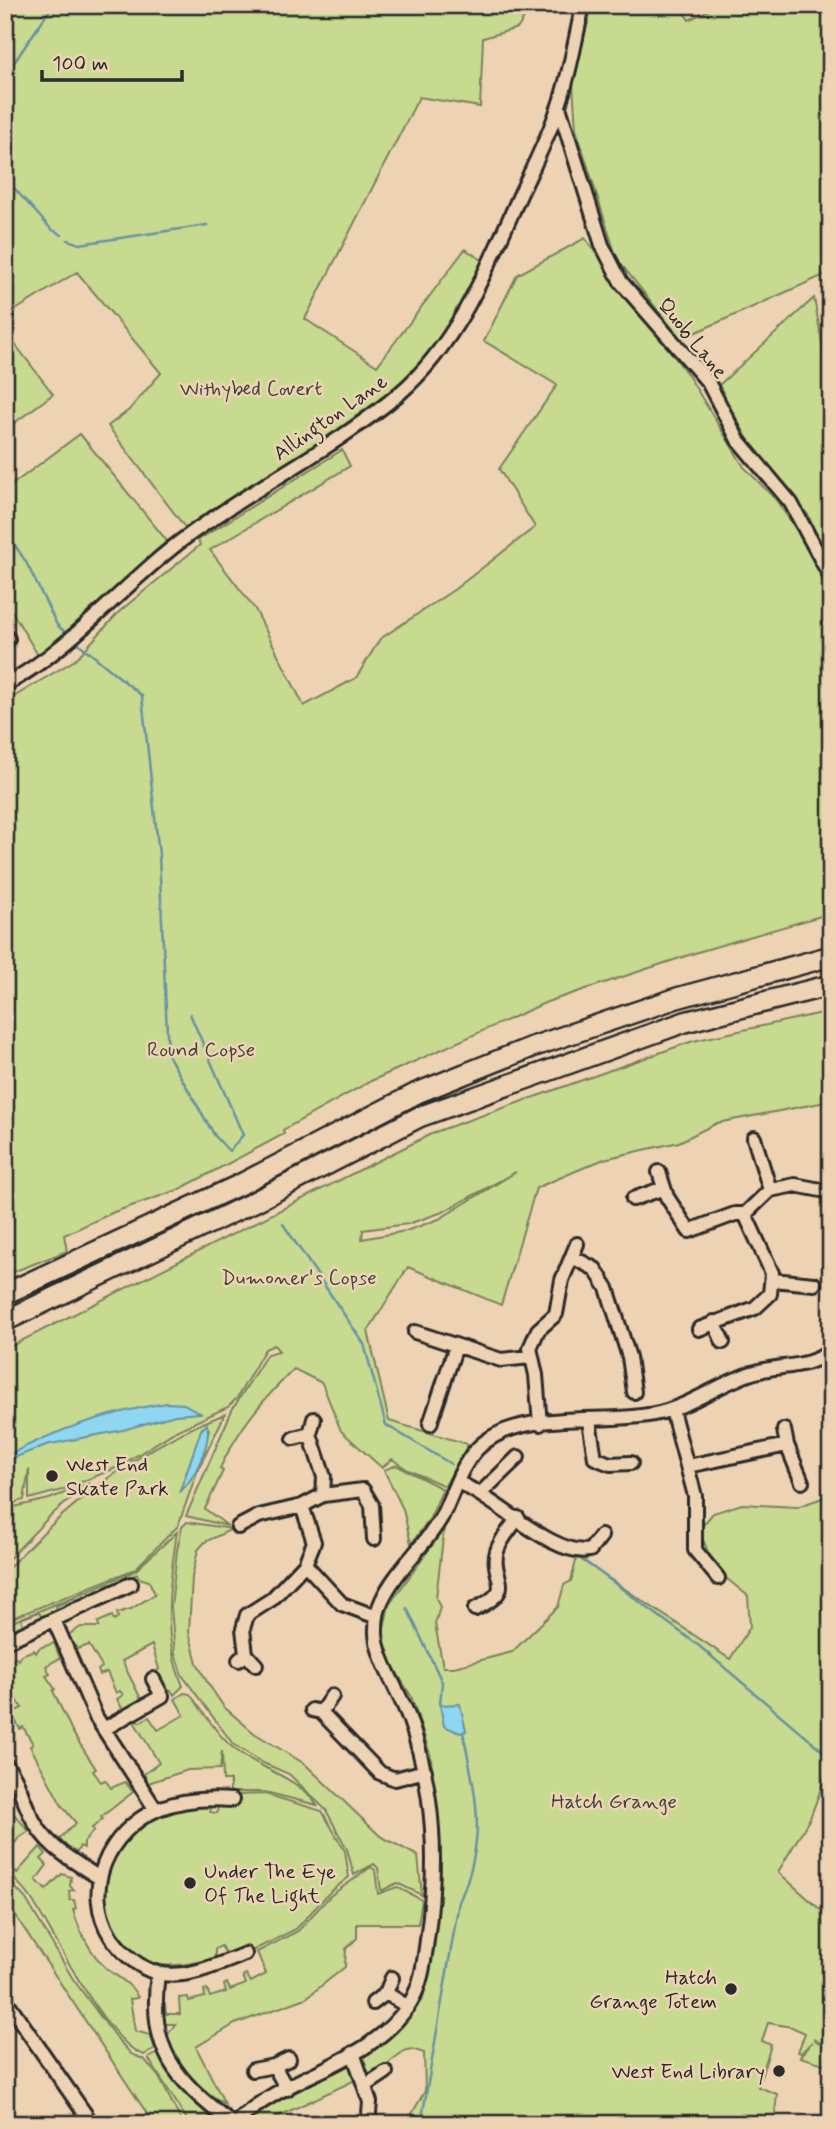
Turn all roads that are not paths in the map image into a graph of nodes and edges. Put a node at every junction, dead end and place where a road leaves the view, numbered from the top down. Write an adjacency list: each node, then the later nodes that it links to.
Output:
1 (583, 5): 2 (street, Allington Lane)
2 (559, 107): 3 (street, Allington Lane); 4 (street, Quob Lane)
3 (546, 136): 4 (street); 8 (street, Allington Lane)
4 (569, 142): 5 (street, Quob Lane)
5 (831, 578)
6 (5, 635): 7 (street)
7 (5, 640)
8 (5, 685)
9 (831, 956): 22 (highway)
10 (831, 985): 23 (highway)
11 (754, 1138): 14 (street)
12 (659, 1172): 13 (street)
13 (664, 1188): 16 (street); 17 (street)
14 (771, 1190): 15 (street); 17 (street)
15 (830, 1191)
16 (633, 1199)
17 (745, 1213): 20 (street)
18 (576, 1244): 19 (street)
19 (574, 1258): 30 (street); 31 (street)
20 (773, 1280): 21 (street); 24 (street)
21 (814, 1284)
22 (5, 1294)
23 (5, 1321)
24 (713, 1322): 25 (street); 27 (street)
25 (699, 1329)
26 (415, 1332): 28 (street)
27 (723, 1342)
28 (456, 1346): 30 (street); 35 (street)
29 (831, 1350): 32 (street)
30 (531, 1357): 36 (street)
31 (634, 1392)
32 (672, 1410): 34 (street); 43 (street)
33 (314, 1419): 38 (street)
34 (589, 1420): 36 (street); 42 (street)
35 (430, 1424)
36 (540, 1424): 44 (street)
37 (784, 1430): 40 (street)
38 (310, 1434): 39 (street); 47 (street)
39 (295, 1438)
40 (787, 1445): 43 (street); 45 (street)
41 (518, 1457): 46 (street)
42 (631, 1463)
43 (688, 1466): 54 (street)
44 (457, 1482): 46 (street); 57 (street)
45 (802, 1482)
46 (481, 1493): 49 (street)
47 (323, 1495): 48 (street); 52 (street)
48 (302, 1506): 50 (street); 53 (street)
49 (518, 1518): 51 (street); 56 (street)
50 (242, 1520)
51 (601, 1536)
52 (374, 1539)
53 (305, 1564): 57 (street); 60 (street)
54 (718, 1578)
55 (131, 1584): 58 (street)
56 (475, 1609)
57 (377, 1617): 65 (street)
58 (54, 1620): 59 (street); 63 (street)
59 (5, 1642)
60 (256, 1665)
61 (153, 1679): 63 (street)
62 (332, 1696): 65 (street)
63 (104, 1729): 67 (street)
64 (5, 1764): 68 (street)
65 (425, 1771): 75 (street)
66 (232, 1800): 67 (street)
67 (156, 1811): 68 (street)
68 (98, 1877): 70 (street)
69 (245, 1954): 70 (street)
70 (158, 1973): 84 (street)
71 (392, 1978): 72 (street)
72 (386, 1993): 74 (street); 75 (street)
73 (5, 1998): 83 (street)
74 (373, 2003)
75 (408, 2007): 76 (street)
76 (353, 2053): 81 (street); 82 (street)
77 (289, 2059): 78 (street)
78 (274, 2066): 79 (street); 82 (street)
79 (253, 2070)
80 (386, 2072): 81 (street)
81 (365, 2086): 85 (street)
82 (287, 2089): 84 (street)
83 (92, 2124)
84 (234, 2124)
85 (368, 2124)

